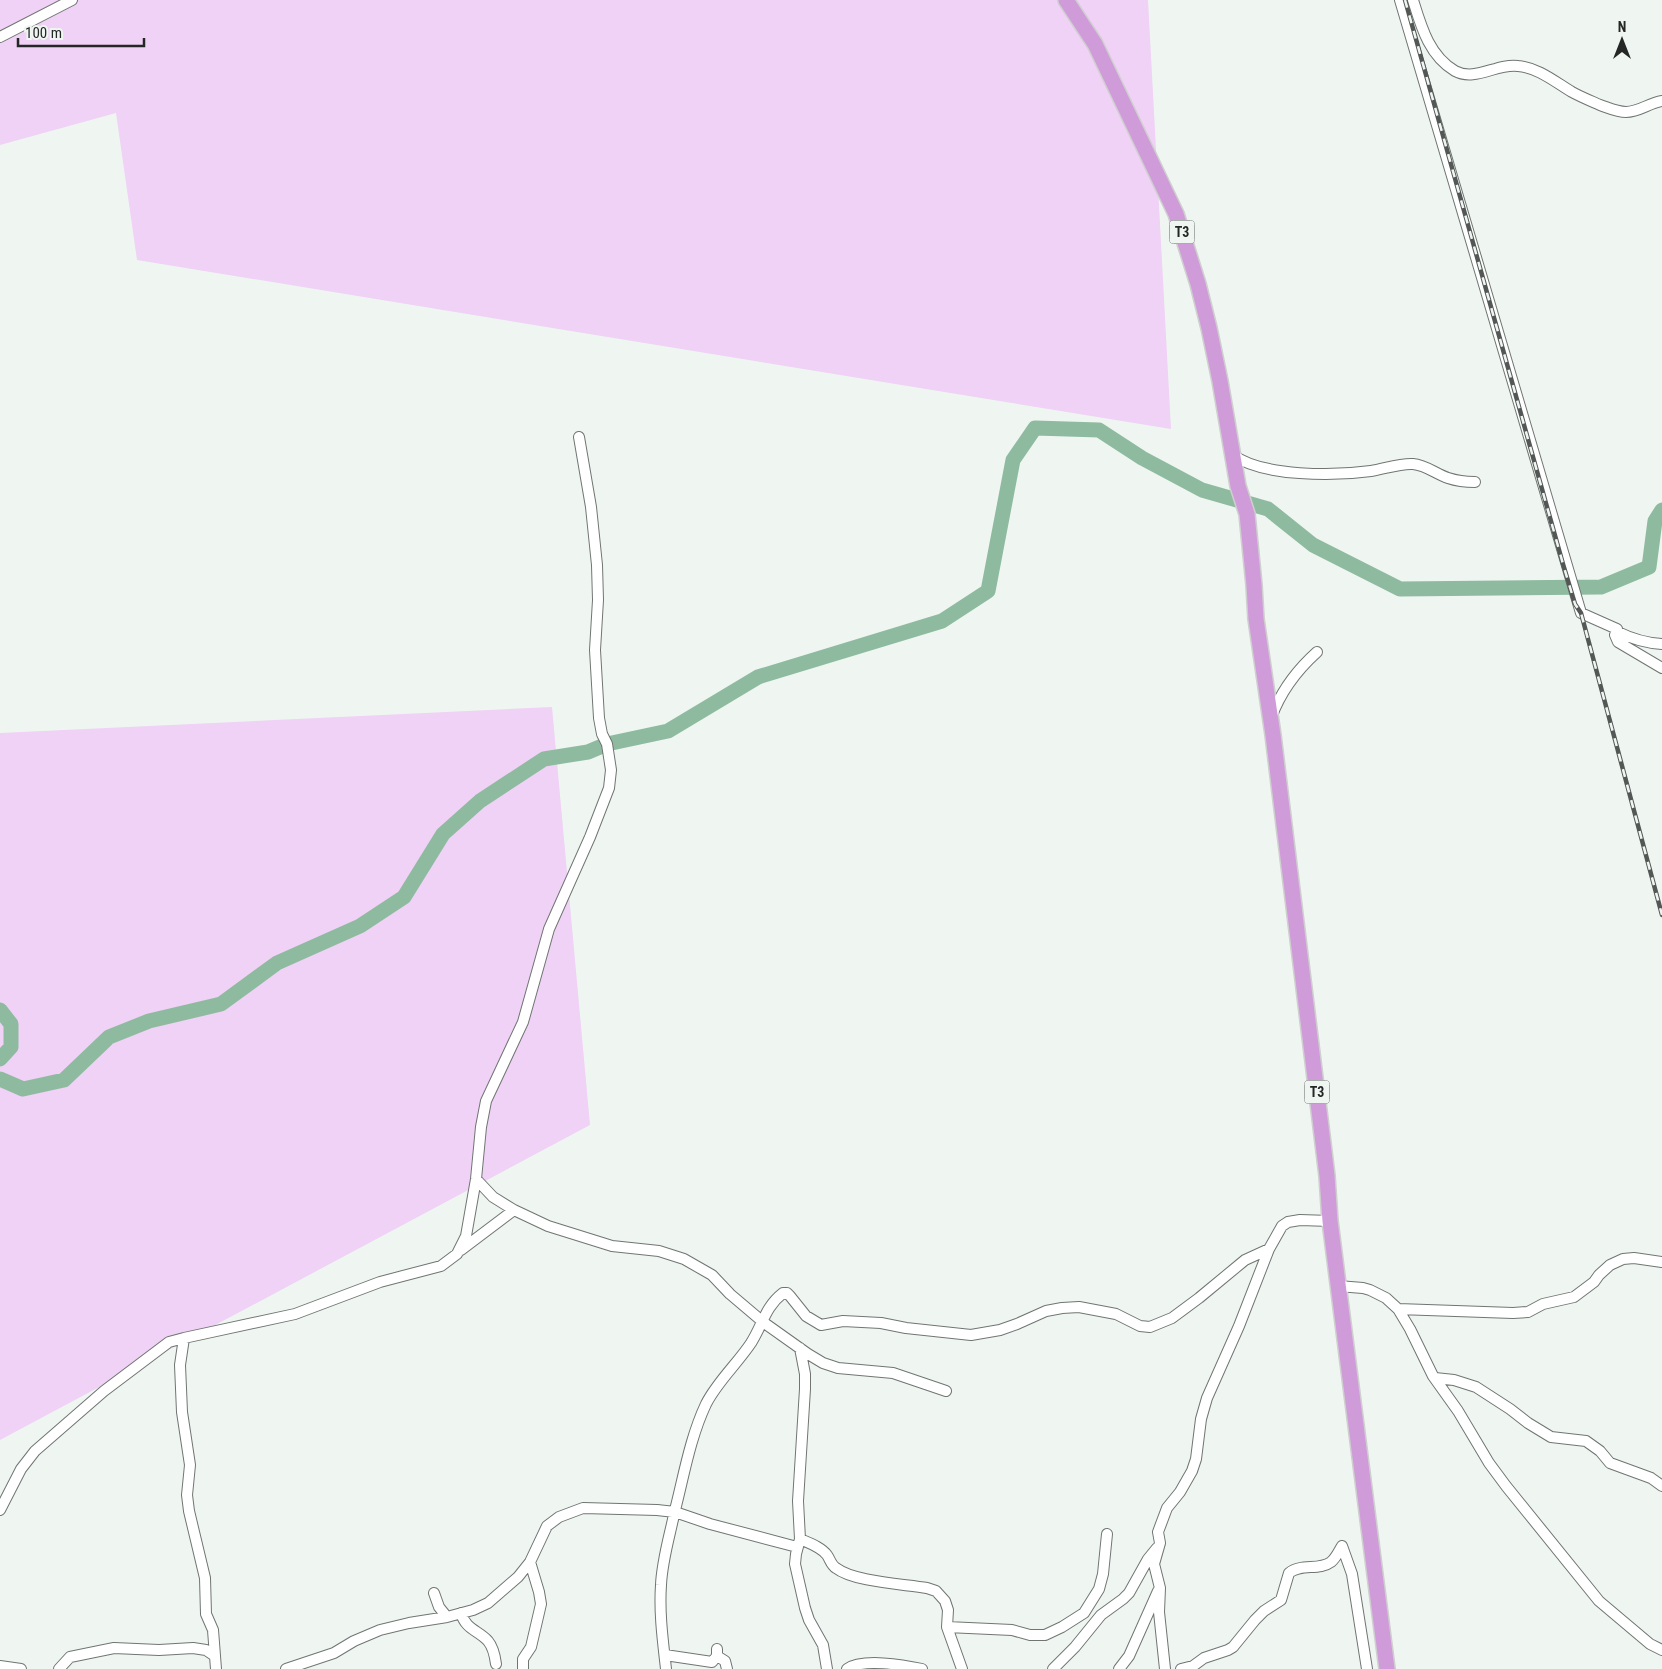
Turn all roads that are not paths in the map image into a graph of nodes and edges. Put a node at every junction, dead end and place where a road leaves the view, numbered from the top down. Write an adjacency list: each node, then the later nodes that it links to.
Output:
1 (72, 0): 5 (street)
2 (1066, 0): 8 (highway, T3)
3 (1400, 0): 10 (street)
4 (1413, 0): 6 (street)
5 (0, 37)
6 (1662, 101)
7 (579, 437): 15 (street)
8 (1233, 455): 9 (street); 14 (highway, T3)
9 (1475, 482)
10 (1617, 629): 11 (street); 13 (street)
11 (1662, 644)
12 (1317, 652): 14 (street)
13 (1662, 668)
14 (1272, 727): 17 (highway, T3)
15 (476, 1179): 16 (street); 19 (street)
16 (514, 1210): 19 (street); 23 (street)
17 (1330, 1221): 18 (street); 21 (highway, T3)
18 (1269, 1249): 23 (street); 33 (street)
19 (457, 1254): 24 (street)
20 (1662, 1262): 22 (street)
21 (1338, 1286): 22 (street); 61 (highway, T3)
22 (1398, 1309): 26 (street)
23 (763, 1322): 25 (street); 30 (street)
24 (184, 1338): 29 (street); 41 (street)
25 (800, 1348): 27 (street); 32 (street)
26 (1435, 1378): 28 (street); 40 (street)
27 (946, 1391)
28 (1662, 1486)
29 (0, 1510)
30 (675, 1512): 32 (street); 34 (street); 42 (street)
31 (1108, 1534): 39 (street)
32 (799, 1543): 39 (street); 52 (street)
33 (1160, 1543): 35 (street); 56 (street)
34 (530, 1562): 37 (street); 49 (street)
35 (1160, 1588): 57 (street); 58 (street)
36 (434, 1593): 38 (street)
37 (461, 1613): 38 (street); 43 (street)
38 (447, 1617): 48 (street)
39 (947, 1626): 55 (street)
40 (1662, 1650)
41 (214, 1656): 46 (street); 47 (street)
42 (665, 1656): 50 (street); 51 (street)
43 (496, 1664)
44 (0, 1666): 45 (street)
45 (22, 1669)
46 (59, 1669)
47 (216, 1669)
48 (286, 1669)
49 (523, 1669)
50 (666, 1669)
51 (727, 1669)
52 (827, 1669)
53 (847, 1669): 54 (street)
54 (922, 1669)
55 (962, 1669)
56 (1053, 1669)
57 (1119, 1669)
58 (1165, 1669)
59 (1180, 1669): 60 (street)
60 (1367, 1669)
61 (1387, 1669)

